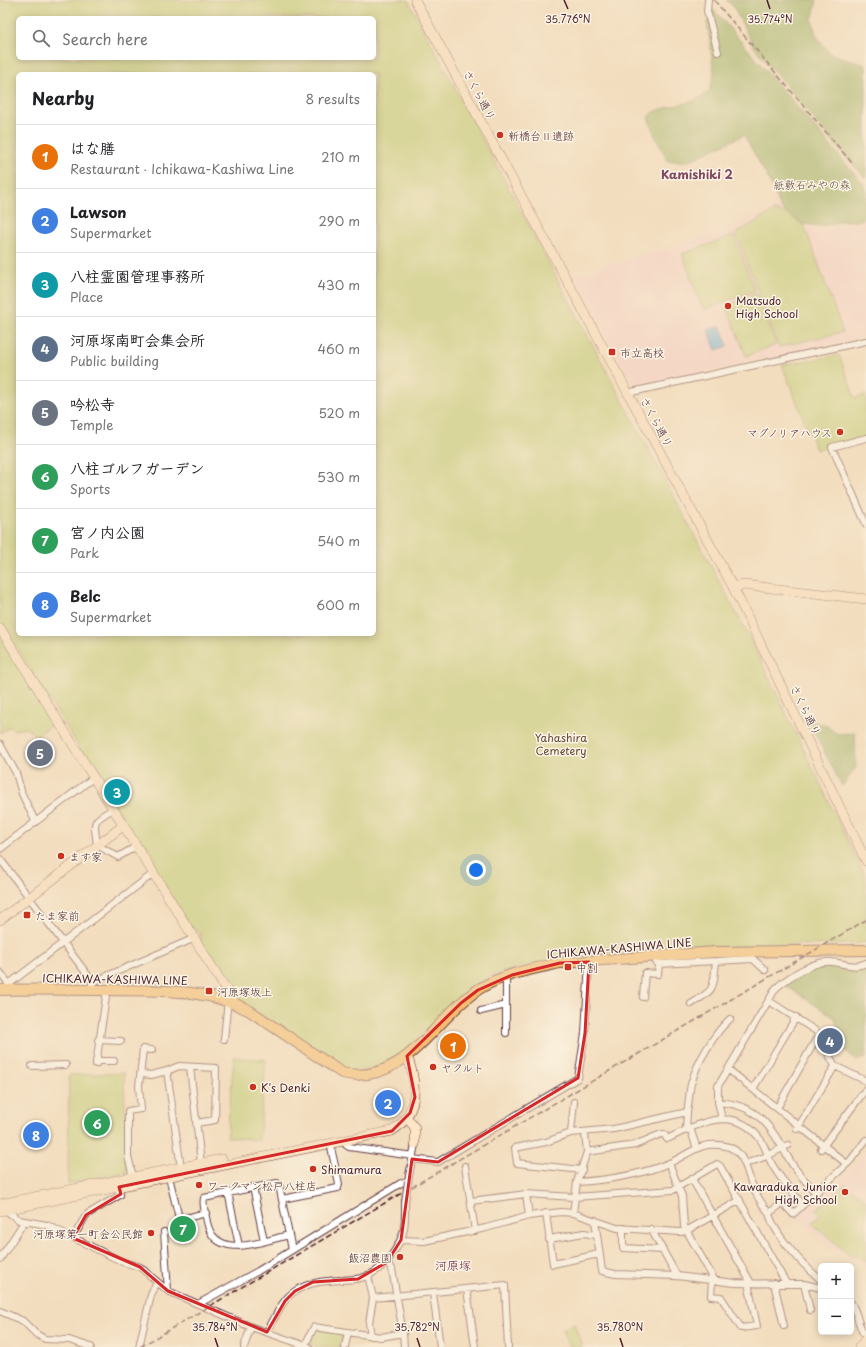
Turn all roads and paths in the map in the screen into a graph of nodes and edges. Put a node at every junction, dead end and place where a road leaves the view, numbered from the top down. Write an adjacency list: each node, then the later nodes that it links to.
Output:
1 (415, 0): 5 (street, さくら通り)
2 (706, 1): 3 (street)
3 (718, 52)
4 (866, 340): 5 (street)
5 (628, 393): 8 (street, さくら通り)
6 (866, 438): 7 (street)
7 (866, 524)
8 (733, 587): 9 (street); 20 (street, さくら通り)
9 (866, 599)
10 (0, 628): 12 (street)
11 (0, 744): 14 (street)
12 (94, 778): 13 (street); 14 (street)
13 (113, 809): 15 (street); 16 (street)
14 (35, 821): 18 (street)
15 (124, 825): 16 (street); 17 (street)
16 (97, 845): 17 (street); 22 (street)
17 (137, 846): 21 (street)
18 (0, 849)
19 (0, 859): 22 (street)
20 (866, 861)
21 (154, 873): 24 (street); 25 (street)
22 (30, 897): 23 (street); 25 (street)
23 (0, 920)
24 (195, 938): 34 (street); 38 (street)
25 (64, 942): 34 (street); 35 (street)
26 (866, 950): 27 (main road, ICHIKAWA-KASHIWA LINE)
27 (657, 960): 28 (street); 29 (main road, ICHIKAWA-KASHIWA LINE); 37 (street)
28 (716, 961): 31 (street); 40 (street)
29 (589, 962): 33 (main road, ICHIKAWA-KASHIWA LINE); 83 (street)
30 (866, 963): 39 (street)
31 (765, 970)
32 (0, 972): 35 (street)
33 (506, 977): 41 (street); 51 (main road, ICHIKAWA-KASHIWA LINE)
34 (92, 986): 35 (main road, ICHIKAWA-KASHIWA LINE); 36 (main road, ICHIKAWA-KASHIWA LINE)
35 (5, 988)
36 (107, 990): 38 (main road, ICHIKAWA-KASHIWA LINE); 48 (street)
37 (643, 997)
38 (231, 1001): 47 (street); 51 (main road, ICHIKAWA-KASHIWA LINE)
39 (769, 1001): 43 (street); 57 (street)
40 (691, 1004)
41 (506, 1005): 42 (street); 45 (street)
42 (481, 1011)
43 (796, 1017): 46 (street); 61 (street)
44 (730, 1019): 66 (street)
45 (506, 1033)
46 (819, 1034): 55 (street); 65 (street)
47 (224, 1039)
48 (98, 1040): 49 (street); 52 (street)
49 (121, 1041)
50 (152, 1050): 59 (street)
51 (407, 1056): 67 (street)
52 (114, 1061)
53 (66, 1065): 54 (street)
54 (32, 1066)
55 (835, 1066): 60 (street); 70 (street)
56 (190, 1067): 58 (street); 69 (street); 69 (street)
57 (729, 1070): 61 (street); 64 (street)
58 (167, 1071): 59 (street); 89 (street)
59 (140, 1074): 92 (street)
60 (866, 1081)
61 (753, 1089): 65 (street)
62 (866, 1089): 79 (street)
63 (574, 1102): 72 (street)
64 (718, 1102): 68 (street); 78 (street)
65 (777, 1108): 70 (street)
66 (687, 1112): 71 (street); 73 (street)
67 (407, 1118): 74 (street); 77 (street); 84 (street)
68 (722, 1119): 71 (street); 82 (street)
69 (196, 1123): 84 (street)
70 (798, 1127): 79 (street)
71 (688, 1129): 80 (street); 81 (street)
72 (571, 1133): 73 (street); 90 (street)
73 (585, 1133): 81 (street)
74 (345, 1140): 76 (street); 83 (street)
75 (866, 1140): 87 (street)
76 (330, 1143): 91 (street); 103 (street)
77 (415, 1144): 83 (street)
78 (786, 1146): 82 (street); 100 (street)
79 (822, 1147): 87 (street)
80 (696, 1149): 85 (street); 86 (street)
81 (586, 1152): 90 (street)
82 (767, 1156): 86 (street); 106 (street)
83 (412, 1157): 94 (street)
84 (201, 1163): 89 (street)
85 (669, 1163): 95 (street); 98 (street)
86 (745, 1164): 111 (street)
87 (847, 1164): 100 (street)
88 (465, 1166): 105 (street)
89 (181, 1168): 92 (street)
90 (582, 1170): 95 (street)
91 (169, 1176): 96 (street); 108 (street)
92 (133, 1177): 107 (street)
93 (692, 1179): 98 (street); 104 (street); 113 (street)
94 (408, 1181): 125 (street, bridge); 128 (street)
95 (577, 1182): 102 (street)
96 (119, 1187): 107 (street); 123 (street)
97 (253, 1187): 99 (street); 103 (street); 126 (street)
98 (679, 1187): 102 (street); 119 (street)
99 (228, 1192): 108 (street); 127 (street)
100 (816, 1193): 106 (street)
101 (526, 1194): 102 (street); 105 (street); 112 (street)
102 (574, 1197): 110 (street)
103 (282, 1199): 121 (street)
104 (740, 1200): 113 (street); 140 (street)
105 (471, 1201): 118 (street)
106 (803, 1205): 111 (street)
107 (1, 1208): 115 (street)
108 (206, 1213): 127 (street)
109 (546, 1213): 110 (street); 112 (street); 124 (street)
110 (573, 1213): 114 (street)
111 (769, 1213): 135 (street)
112 (529, 1216): 118 (street)
113 (712, 1216): 119 (street); 138 (street)
114 (595, 1220): 116 (street); 122 (street)
115 (24, 1222): 123 (street); 131 (street)
116 (623, 1228): 117 (street); 129 (street)
117 (651, 1229): 119 (street); 129 (street)
118 (475, 1231): 125 (street)
119 (686, 1231): 136 (street)
120 (164, 1232): 144 (street)
121 (289, 1235): 126 (street); 128 (street)
122 (596, 1235): 124 (street); 130 (street)
123 (73, 1238): 137 (street)
124 (550, 1239): 130 (street)
125 (401, 1240): 132 (street)
126 (264, 1241): 127 (street)
127 (239, 1246)
128 (292, 1250): 148 (street)
129 (663, 1250): 134 (street)
130 (599, 1254): 134 (street)
131 (0, 1259)
132 (387, 1262): 133 (street); 146 (street)
133 (368, 1275): 147 (street); 154 (street)
134 (677, 1276): 136 (street)
135 (818, 1277)
136 (714, 1281): 138 (street); 138 (street)
137 (157, 1282): 144 (street); 161 (street)
138 (749, 1283): 139 (street)
139 (774, 1283): 140 (street); 152 (street)
140 (786, 1283): 141 (street)
141 (804, 1284): 142 (street); 150 (street)
142 (818, 1287)
143 (467, 1290): 145 (street); 166 (street); 167 (street)
144 (168, 1291): 148 (street)
145 (433, 1293): 146 (street); 165 (street)
146 (397, 1296): 147 (street); 156 (street)
147 (373, 1298): 157 (street)
148 (200, 1303): 153 (street)
149 (854, 1308): 158 (street)
150 (810, 1310)
151 (0, 1311): 160 (street)
152 (784, 1326)
153 (251, 1327): 154 (street); 162 (street)
154 (267, 1332): 159 (street)
155 (348, 1332): 157 (street); 159 (street); 163 (street)
156 (403, 1333): 157 (street); 164 (street)
157 (371, 1336)
158 (866, 1338): 168 (street)
159 (306, 1346)
160 (91, 1347)
161 (139, 1347)
162 (244, 1347)
163 (345, 1347)
164 (404, 1347)
165 (440, 1347)
166 (475, 1347)
167 (508, 1347)
168 (859, 1347)

